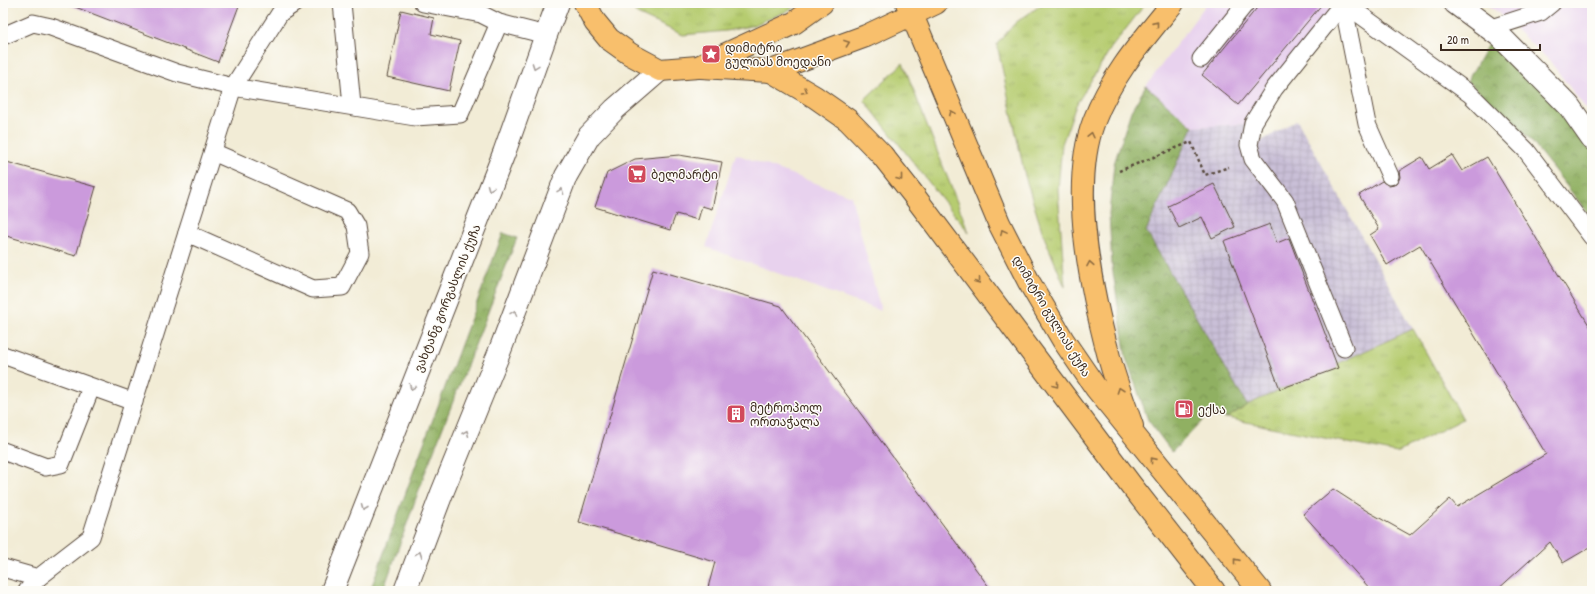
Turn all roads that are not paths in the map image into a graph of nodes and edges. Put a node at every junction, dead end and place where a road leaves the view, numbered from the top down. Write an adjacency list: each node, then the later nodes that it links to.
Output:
1 (295, 3): 22 (lane)
2 (342, 3): 23 (lane)
3 (423, 3): 14 (lane)
4 (558, 3): 16 (street, ვახტანგ გორგასლის ქუჩა)
5 (585, 3): 20 (highway)
6 (822, 3): 19 (highway)
7 (936, 3): 13 (highway)
8 (1173, 3): 33 (highway, one-way to 8)
9 (1246, 3): 18 (lane)
10 (1343, 3): 26 (lane); 28 (lane); 29 (lane)
11 (1455, 3): 15 (street)
12 (1552, 3): 15 (lane)
13 (909, 9): 21 (highway, one-way to 13); 33 (highway, დიმიტრი გულიას ქუჩა, one-way to 13)
14 (499, 23): 16 (lane); 23 (lane)
15 (1491, 28): 24 (street)
16 (546, 35): 38 (street, ვახტანგ გორგასლის ქუჩა, one-way to 38)
17 (3, 36): 22 (lane)
18 (1201, 59)
19 (698, 67): 20 (highway); 21 (highway)
20 (660, 70): 39 (street, one-way to 20)
21 (771, 71): 40 (highway, one-way to 40)
22 (233, 87): 23 (lane); 25 (lane)
23 (352, 105)
24 (1592, 139)
25 (213, 152): 27 (lane); 27 (lane)
26 (1390, 176)
27 (187, 233): 32 (lane)
28 (1592, 237)
29 (1344, 348)
30 (3, 355): 31 (lane)
31 (91, 388): 32 (lane); 34 (lane)
32 (134, 402): 36 (lane)
33 (1137, 440): 41 (highway, დიმიტრი გულიას ქუჩა, one-way to 33)
34 (3, 451)
35 (3, 568): 36 (lane)
36 (38, 578): 37 (lane)
37 (27, 591)
38 (332, 591)
39 (405, 591)
40 (1214, 591)
41 (1260, 591)

